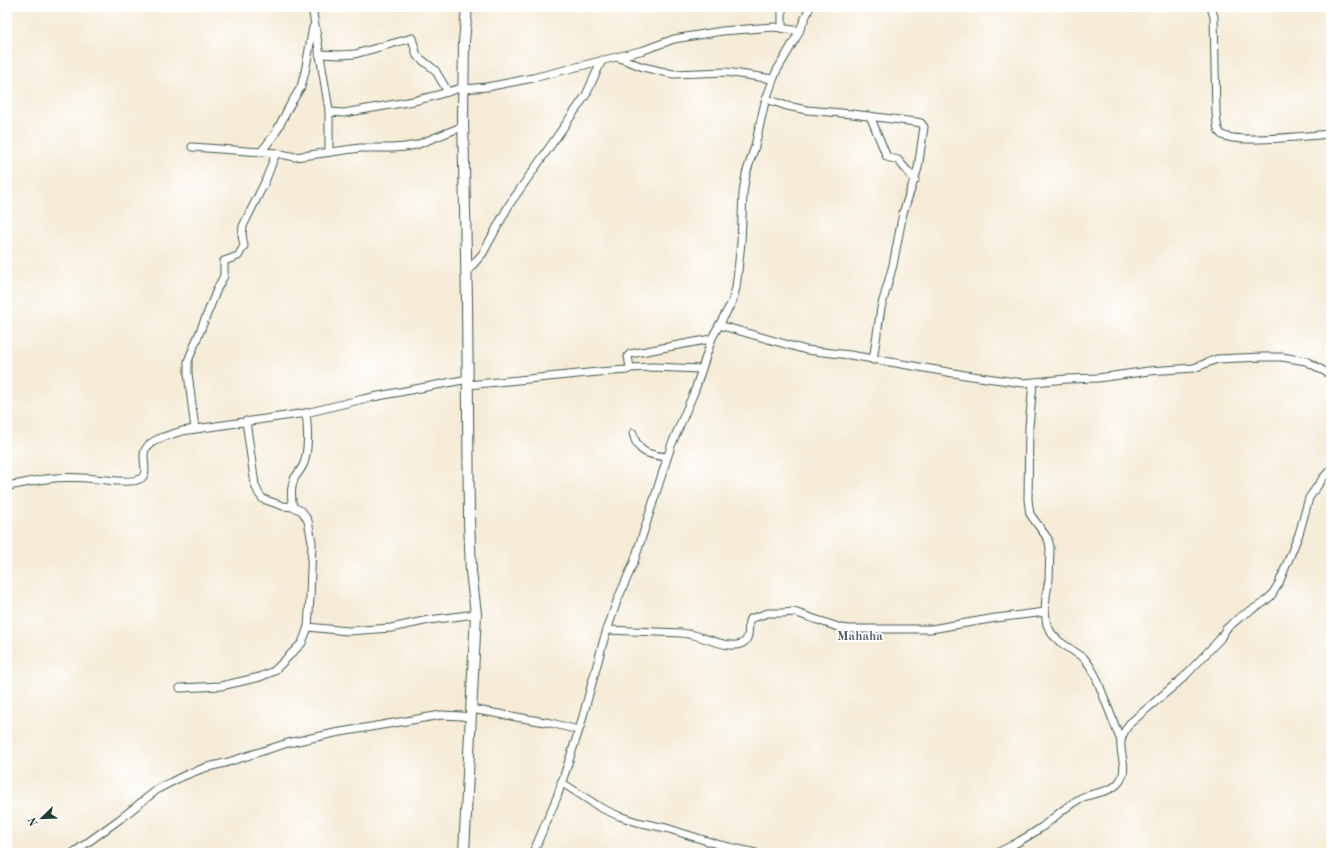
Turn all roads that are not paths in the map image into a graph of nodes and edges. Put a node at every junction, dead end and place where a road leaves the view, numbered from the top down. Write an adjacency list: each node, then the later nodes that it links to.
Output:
1 (312, 7): 6 (street)
2 (467, 7): 13 (main road)
3 (782, 7): 7 (street)
4 (810, 7): 8 (street)
5 (1211, 7): 19 (street)
6 (314, 21): 9 (street); 21 (street)
7 (782, 28): 8 (street); 10 (street)
8 (799, 31): 12 (street)
9 (319, 54): 14 (street); 16 (street)
10 (617, 57): 11 (street); 12 (street)
11 (602, 60): 13 (street); 25 (street)
12 (773, 79): 15 (street)
13 (464, 88): 14 (street); 18 (main road)
14 (448, 92): 16 (street)
15 (766, 99): 17 (street); 26 (street)
16 (329, 112): 22 (street)
17 (870, 116): 24 (street); 24 (street)
18 (464, 126): 22 (street); 25 (main road)
19 (1331, 134)
20 (192, 147): 21 (street)
21 (261, 152): 23 (street)
22 (329, 152): 23 (street)
23 (276, 153): 36 (street)
24 (915, 180): 28 (street)
25 (466, 273): 32 (main road)
26 (719, 325): 27 (street); 28 (street)
27 (711, 340): 29 (street); 30 (street)
28 (873, 360): 33 (street)
29 (630, 368): 30 (street); 32 (street)
30 (701, 369): 38 (street)
31 (1331, 375): 33 (street)
32 (468, 382): 34 (street); 43 (main road)
33 (1033, 383): 42 (street)
34 (306, 413): 35 (street); 41 (street)
35 (246, 421): 36 (street); 41 (street)
36 (195, 429): 40 (street)
37 (633, 432): 38 (street)
38 (667, 457): 45 (street)
39 (1331, 469): 49 (street)
40 (7, 486)
41 (293, 507): 44 (street)
42 (1045, 612): 45 (street); 49 (street)
43 (476, 614): 44 (street); 47 (main road)
44 (308, 627): 46 (street)
45 (607, 630): 48 (street)
46 (180, 688)
47 (471, 714): 48 (street); 51 (street); 52 (main road)
48 (578, 730): 50 (street)
49 (1121, 742): 55 (street)
50 (560, 782): 53 (street); 54 (street)
51 (73, 853)
52 (464, 853)
53 (534, 853)
54 (756, 853)
55 (997, 853)

